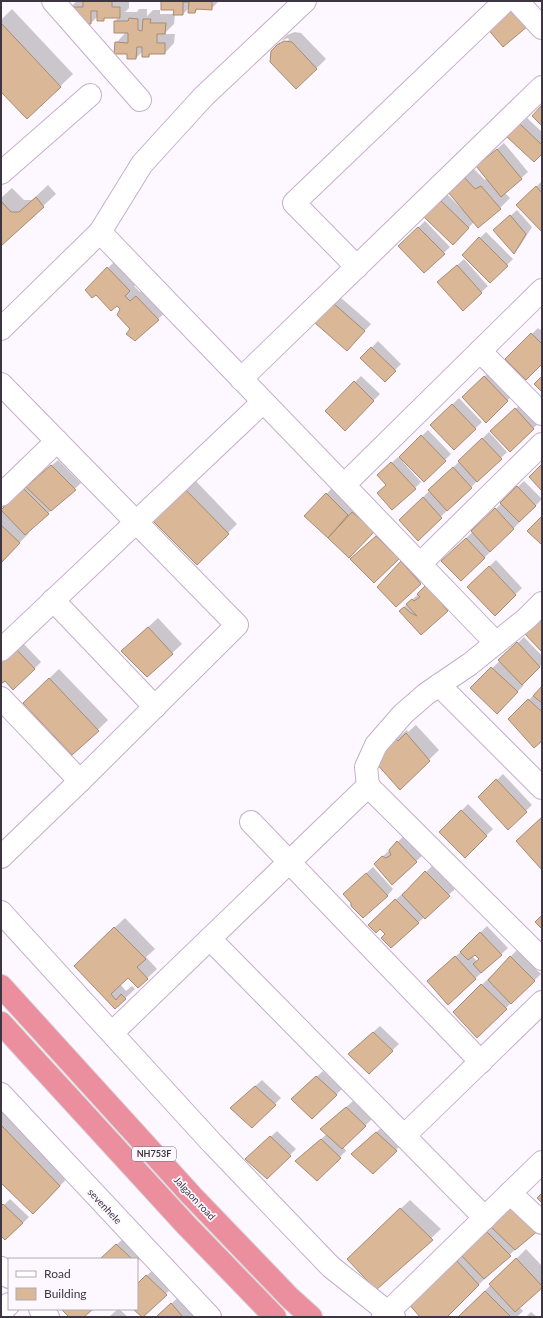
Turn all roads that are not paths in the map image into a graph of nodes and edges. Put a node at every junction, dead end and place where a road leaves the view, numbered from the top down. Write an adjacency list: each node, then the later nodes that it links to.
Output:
1 (53, 1): 8 (street)
2 (304, 1): 10 (street)
3 (505, 1): 11 (street)
4 (516, 1): 5 (street)
5 (542, 28)
6 (542, 87): 11 (street)
7 (90, 95): 9 (street)
8 (140, 100)
9 (1, 173)
10 (100, 232): 13 (street); 15 (street)
11 (357, 267): 15 (street)
12 (542, 290): 14 (street)
13 (1, 329)
14 (480, 351): 18 (street); 21 (street)
15 (241, 379): 17 (street)
16 (1, 384): 19 (street)
17 (263, 402): 21 (street); 23 (street)
18 (542, 414)
19 (57, 442): 22 (street); 23 (street)
20 (542, 444): 24 (street)
21 (344, 485): 24 (street)
22 (1, 495)
23 (136, 522): 25 (street); 31 (street)
24 (420, 564): 27 (street)
25 (53, 600): 28 (street); 31 (street)
26 (542, 603): 27 (street)
27 (496, 643): 29 (street)
28 (1, 650)
29 (439, 685): 32 (street); 34 (street)
30 (1, 698): 33 (street)
31 (155, 707): 33 (street)
32 (539, 779)
33 (80, 781): 36 (street)
34 (368, 786): 37 (street); 40 (street)
35 (251, 822): 37 (street)
36 (1, 858)
37 (290, 861): 39 (street); 45 (street)
38 (5, 924): 44 (street)
39 (210, 939): 44 (street); 47 (street)
40 (542, 959)
41 (1, 986): 57 (highway, Jalgaon road / NH753F)
42 (542, 1002): 45 (street)
43 (1, 1023): 56 (highway, NH753F)
44 (112, 1033): 54 (street)
45 (481, 1062): 47 (street)
46 (1, 1094): 55 (street, sevenhele)
47 (404, 1136): 50 (street)
48 (542, 1162): 49 (street)
49 (510, 1193): 50 (street); 51 (street)
50 (484, 1218): 54 (street)
51 (542, 1223)
52 (1, 1268): 53 (street)
53 (8, 1276)
54 (389, 1315)
55 (210, 1317)
56 (275, 1317)
57 (311, 1317)

